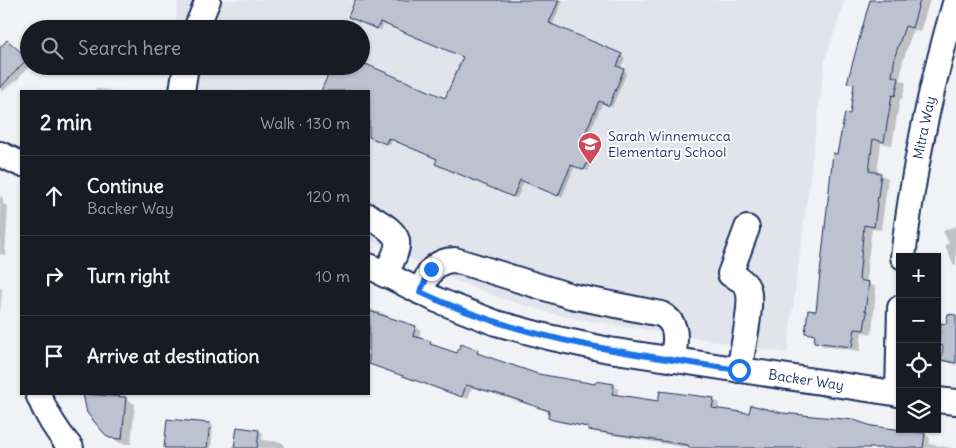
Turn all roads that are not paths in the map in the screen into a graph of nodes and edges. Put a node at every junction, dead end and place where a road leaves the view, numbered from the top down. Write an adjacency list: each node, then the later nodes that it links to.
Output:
1 (208, 0): 3 (street)
2 (956, 0): 10 (street, Mitra Way)
3 (200, 20)
4 (185, 75): 5 (street)
5 (182, 90)
6 (0, 154): 7 (street)
7 (20, 164)
8 (370, 217): 11 (street)
9 (747, 228): 15 (street)
10 (904, 253)
11 (377, 270): 12 (street, Backer Way)
12 (420, 292): 14 (street, Backer Way); 14 (street)
13 (900, 343): 16 (street)
14 (673, 360): 15 (street, Backer Way)
15 (739, 370): 17 (street, Backer Way)
16 (899, 388)
17 (896, 394)
18 (38, 395): 21 (street)
19 (941, 400): 20 (street)
20 (956, 402)
21 (71, 448)

